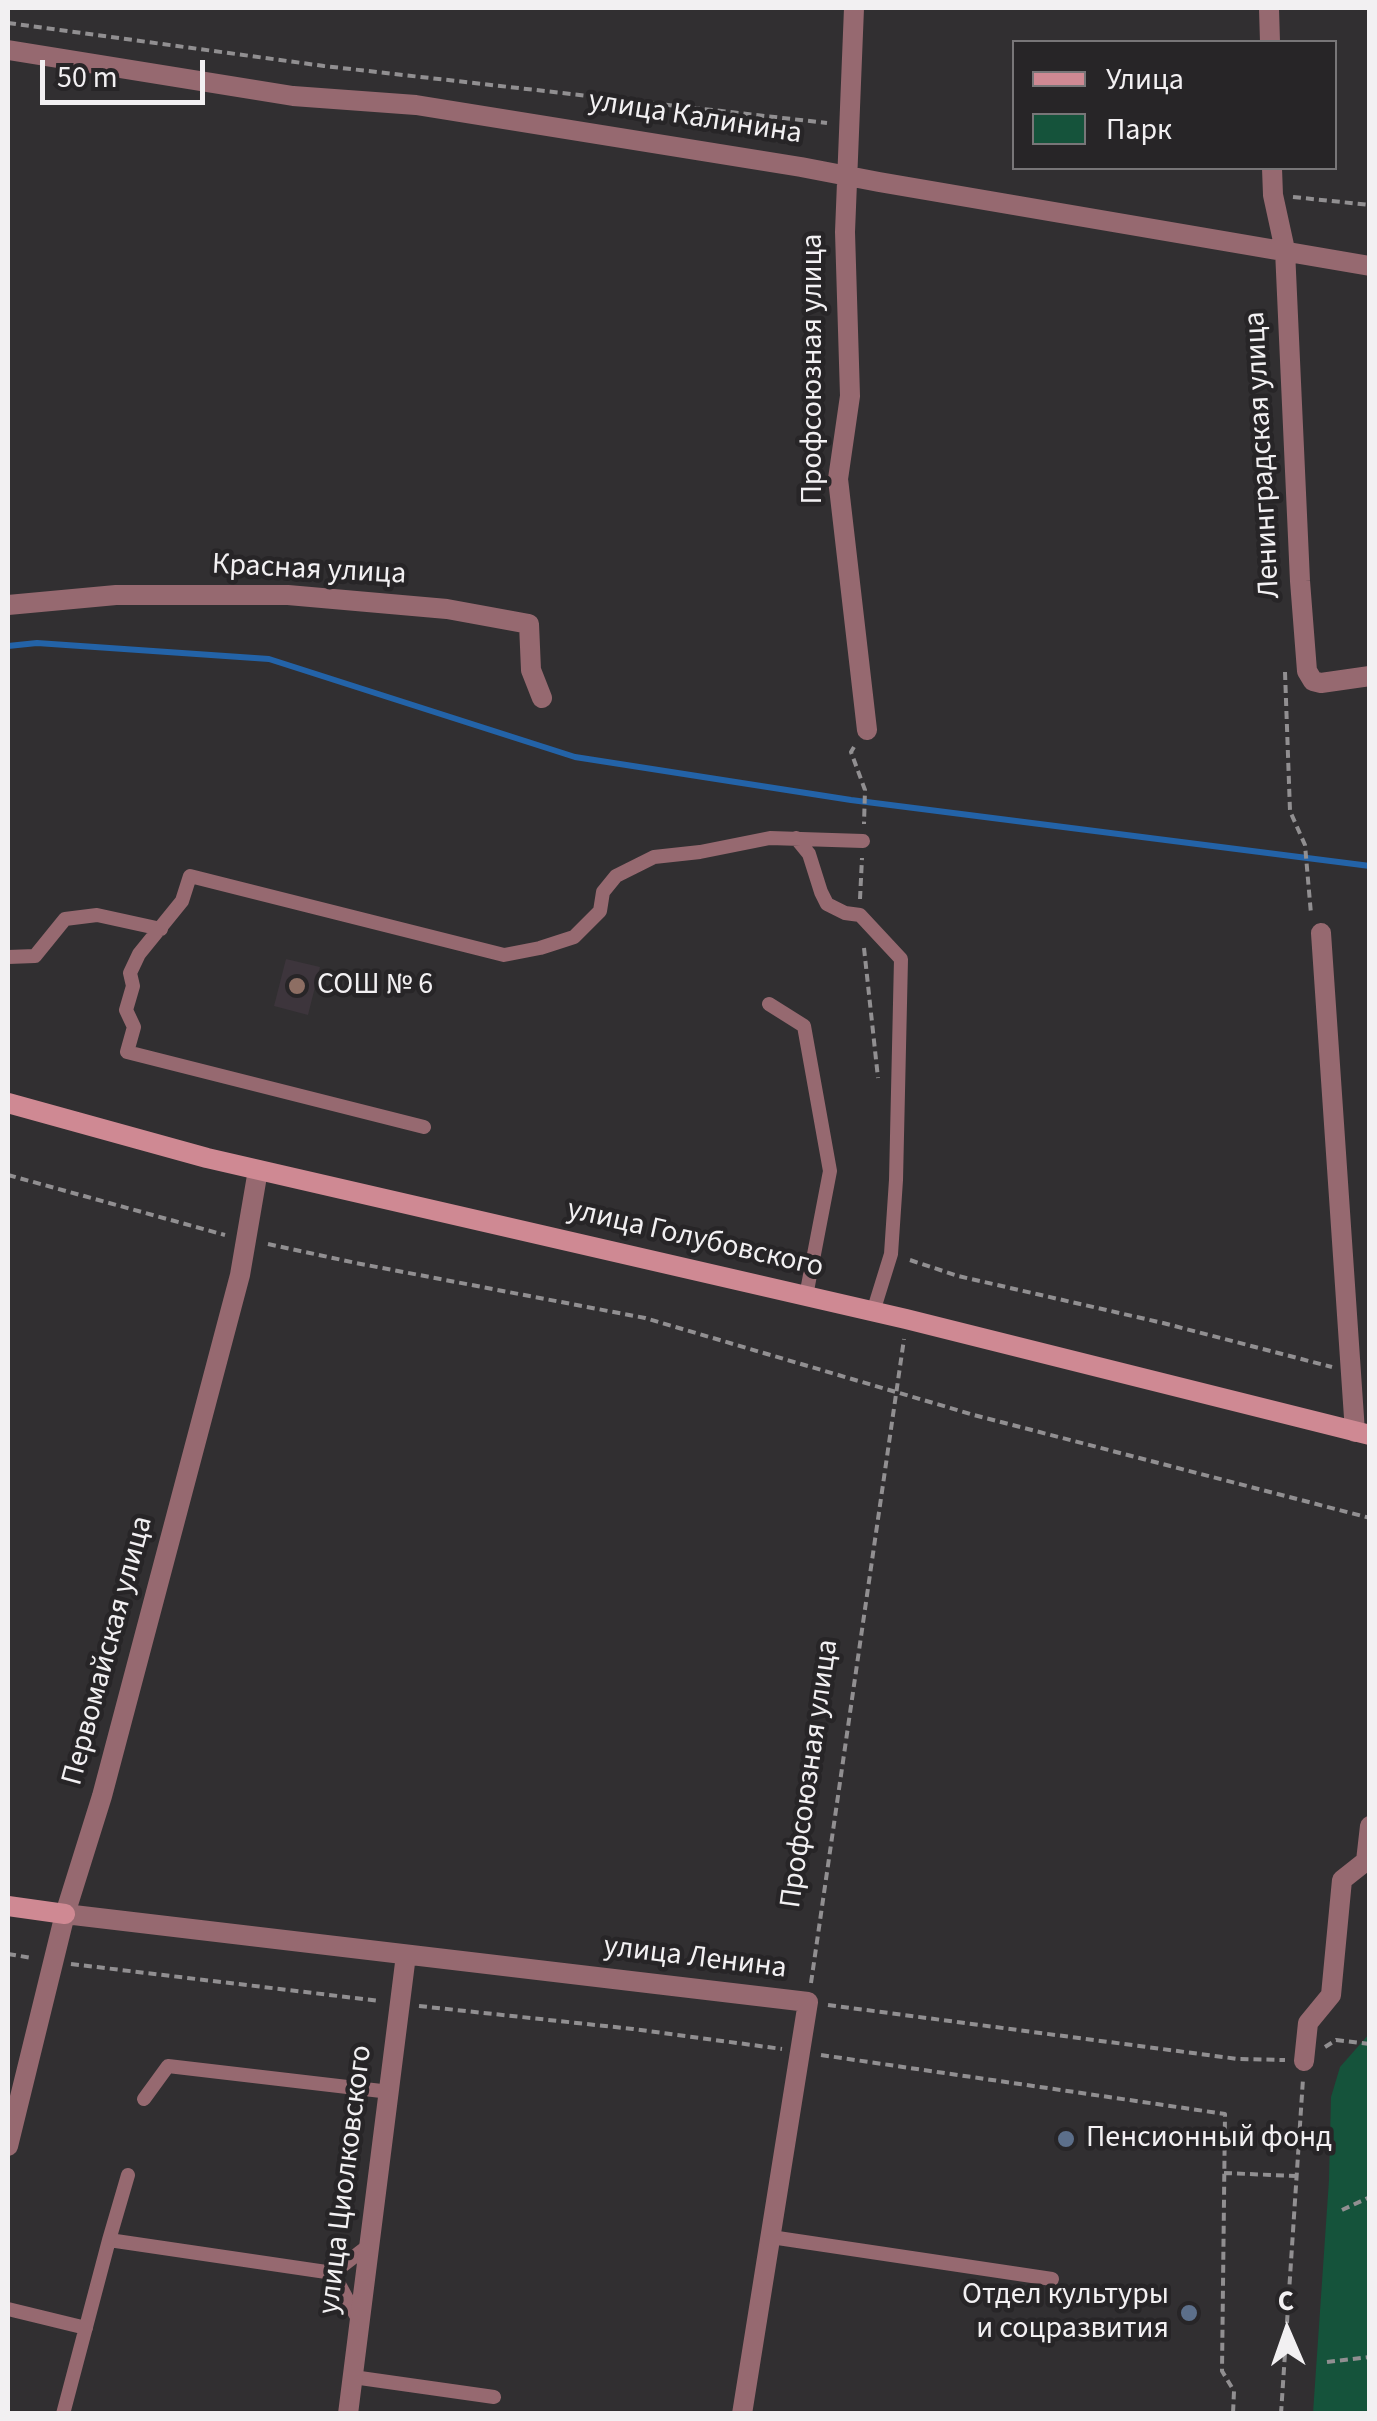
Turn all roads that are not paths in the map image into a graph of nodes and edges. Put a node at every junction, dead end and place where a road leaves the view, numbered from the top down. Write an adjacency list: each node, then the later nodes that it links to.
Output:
1 (854, 8): 6 (street, Профсоюзная улица)
2 (1269, 8): 3 (street)
3 (1270, 40)
4 (8, 50): 6 (street, улица Калинина)
5 (1272, 170): 7 (street, Ленинградская улица)
6 (846, 176): 7 (street, улица Калинина); 12 (street, Профсоюзная улица)
7 (1285, 250): 8 (street, улица Калинина); 10 (street, Ленинградская улица)
8 (1370, 266)
9 (8, 605): 11 (street, Красная улица)
10 (1370, 676)
11 (542, 698)
12 (867, 730)
13 (796, 838): 14 (lane); 15 (lane); 23 (lane)
14 (863, 840)
15 (161, 929): 17 (lane); 20 (lane)
16 (1322, 933): 24 (street)
17 (8, 957)
18 (769, 1004): 22 (lane)
19 (8, 1104): 21 (street, улица Голубовского)
20 (424, 1128)
21 (258, 1170): 22 (street, улица Голубовского); 27 (street, Первомайская улица)
22 (806, 1296): 23 (street, улица Голубовского)
23 (873, 1312): 24 (street, улица Голубовского)
24 (1362, 1434)
25 (1370, 1826): 29 (street)
26 (8, 1906): 27 (street, улица Ленина)
27 (65, 1914): 28 (street, улица Ленина); 32 (street, Первомайская улица)
28 (406, 1954): 30 (street, улица Циолковского); 34 (street, улица Ленина)
29 (1304, 2060)
30 (390, 2092): 31 (lane); 36 (street, улица Циолковского)
31 (144, 2099)
32 (8, 2146)
33 (128, 2175): 35 (lane)
34 (770, 2237): 38 (lane); 46 (street)
35 (109, 2240): 37 (lane); 41 (lane)
36 (368, 2246): 37 (lane); 40 (street, улица Циолковского)
37 (333, 2274): 40 (lane)
38 (1052, 2279)
39 (8, 2308): 41 (lane)
40 (359, 2322): 42 (street, улица Циолковского)
41 (86, 2328): 44 (lane)
42 (352, 2376): 43 (lane); 45 (street, улица Циолковского)
43 (494, 2397)
44 (63, 2414)
45 (348, 2414)
46 (742, 2414)

